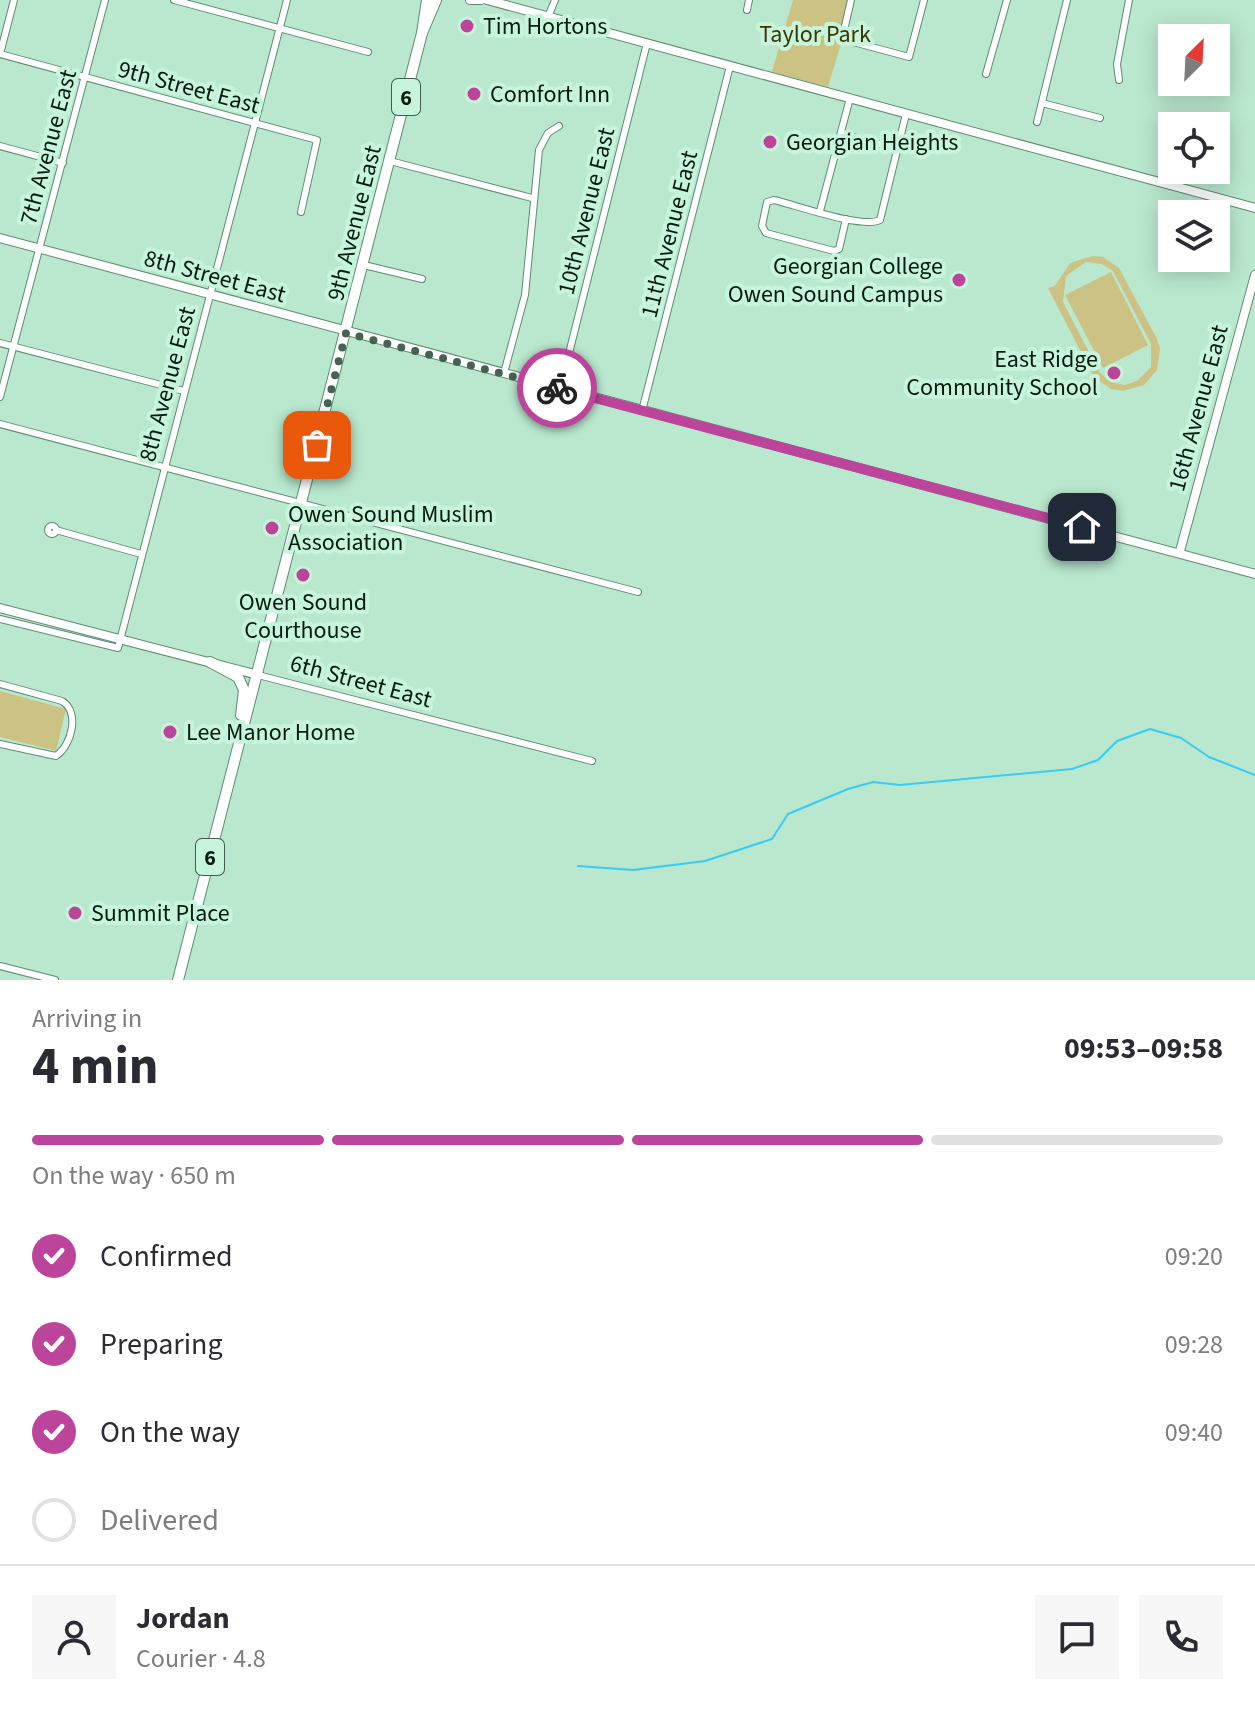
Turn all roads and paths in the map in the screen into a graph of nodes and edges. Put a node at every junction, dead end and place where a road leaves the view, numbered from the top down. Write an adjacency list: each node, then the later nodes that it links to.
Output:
1 (14, 0): 23 (street)
2 (105, 0): 26 (street, 7th Avenue East)
3 (174, 0): 19 (street)
4 (287, 0): 19 (street, 8th Avenue East)
5 (427, 0): 20 (highway, 9th Avenue East / 6)
6 (436, 0): 20 (highway, 9th Avenue East / 6)
7 (470, 0): 8 (street)
8 (481, 0)
9 (487, 0): 18 (street)
10 (555, 0): 18 (street)
11 (749, 0): 17 (street)
12 (851, 0): 13 (street)
13 (924, 0)
14 (1007, 0): 25 (street)
15 (1067, 0): 29 (street)
16 (1129, 0): 27 (street)
17 (747, 10)
18 (548, 17): 21 (street)
19 (279, 28): 22 (street); 33 (street, 8th Avenue East)
20 (422, 33): 38 (highway, 9th Avenue East / 6)
21 (647, 43): 24 (street); 55 (street, 10th Avenue East)
22 (368, 52)
23 (0, 54): 26 (street, 9th Street East)
24 (730, 66): 28 (street); 58 (street, 11th Avenue East)
25 (986, 74)
26 (85, 77): 33 (street, 9th Street East); 39 (street, 7th Avenue East)
27 (1119, 80)
28 (850, 98): 30 (street); 35 (street)
29 (1042, 103): 31 (street); 32 (street)
30 (906, 114): 37 (street); 41 (street)
31 (1100, 118)
32 (1037, 122)
33 (254, 123): 43 (street, 9th Street East); 50 (street, 8th Avenue East)
34 (559, 126): 40 (street)
35 (842, 134): 37 (street); 42 (street)
36 (0, 146): 39 (street)
37 (898, 149): 44 (street)
38 (390, 161): 40 (street); 47 (highway, 9th Avenue East / 6)
39 (63, 163): 46 (street, 7th Avenue East)
40 (532, 198): 54 (street)
41 (1255, 208)
42 (820, 211): 44 (street); 44 (street)
43 (301, 212)
44 (846, 219)
45 (0, 238): 46 (street, 8th Street East)
46 (39, 248): 50 (street, 8th Street East); 53 (street, 7th Avenue East)
47 (364, 265): 49 (street); 51 (highway, 9th Avenue East / 6)
48 (1255, 275): 63 (street, 16th Avenue East)
49 (422, 279)
50 (210, 295): 51 (street, 8th Street East); 56 (street, 8th Avenue East)
51 (346, 333): 54 (street, 8th Street East); 61 (highway, 9th Avenue East / 6)
52 (0, 343): 53 (street)
53 (13, 347): 56 (street); 57 (street, 7th Avenue East)
54 (504, 373): 55 (street, 8th Street East)
55 (560, 389): 58 (street, 8th Street East)
56 (184, 391): 60 (street, 8th Avenue East)
57 (0, 397)
58 (642, 411): 63 (street, 8th Street East)
59 (0, 424): 60 (street)
60 (164, 467): 61 (street); 64 (street, 8th Avenue East)
61 (302, 504): 66 (street); 71 (highway, 9th Avenue East / 6)
62 (56, 530): 64 (street)
63 (1180, 551): 65 (street, 8th Street East)
64 (141, 554): 69 (street, 8th Avenue East)
65 (1255, 574)
66 (638, 592)
67 (0, 608): 69 (street, 6th Street East)
68 (0, 619): 69 (street, 6th Street East)
69 (120, 639): 70 (street, 6th Street East)
70 (210, 662): 71 (street, 6th Street East); 73 (highway)
71 (258, 675): 73 (highway, 9th Avenue East / 6); 75 (street, 6th Street East)
72 (0, 684): 74 (street)
73 (242, 733): 78 (highway, 9th Avenue East / 6)
74 (0, 744)
75 (592, 761)
76 (0, 966): 77 (street)
77 (55, 980)
78 (178, 980)

